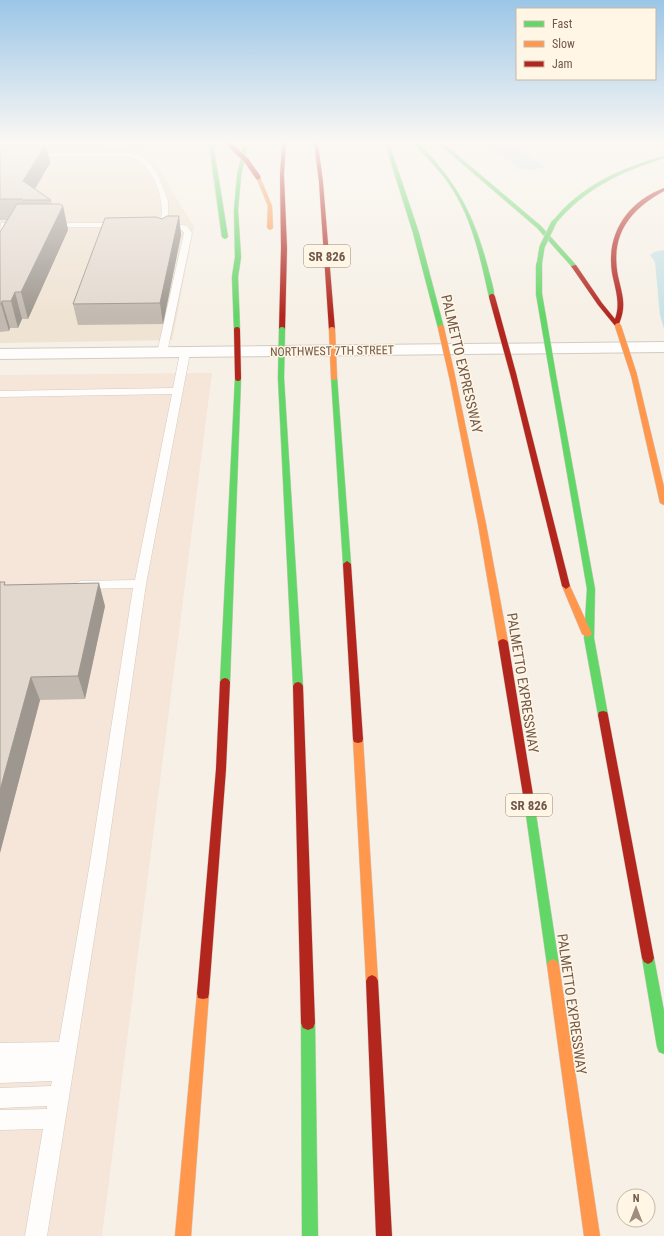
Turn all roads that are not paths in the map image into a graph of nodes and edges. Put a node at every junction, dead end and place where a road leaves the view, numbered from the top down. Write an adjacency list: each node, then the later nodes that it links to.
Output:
1 (164, 201): 13 (lane)
2 (220, 201): 19 (highway)
3 (237, 201): 22 (highway)
4 (268, 201): 18 (highway, bridge)
5 (283, 201): 24 (highway)
6 (322, 201): 47 (highway, SR 826, bridge)
7 (406, 201): 48 (highway, PALMETTO EXPRESSWAY / SR 826, bridge)
8 (462, 201): 34 (highway, bridge)
9 (508, 201): 23 (highway)
10 (573, 201): 34 (highway, bridge)
11 (644, 201): 16 (highway)
12 (660, 201): 16 (highway)
13 (161, 224): 17 (lane); 26 (lane)
14 (41, 225): 15 (lane)
15 (123, 225)
16 (621, 225): 23 (highway)
17 (164, 235)
18 (271, 236)
19 (226, 244)
20 (228, 257): 22 (highway)
21 (274, 275): 24 (highway)
22 (235, 277): 45 (highway, bridge)
23 (618, 324): 31 (highway, bridge)
24 (282, 330): 46 (highway, bridge)
25 (664, 347): 27 (street, NORTHWEST 7TH STREET)
26 (162, 353): 27 (street, NORTHWEST 7TH STREET); 28 (street, NORTHWEST 7TH STREET)
27 (185, 353): 29 (lane)
28 (0, 354)
29 (177, 391): 30 (lane); 32 (lane)
30 (0, 394)
31 (664, 503)
32 (140, 584): 33 (lane); 36 (lane)
33 (65, 586)
34 (589, 638): 35 (highway)
35 (664, 1047)
36 (67, 1050): 37 (lane); 38 (lane)
37 (0, 1053)
38 (63, 1071): 39 (lane); 40 (lane)
39 (0, 1073)
40 (60, 1096): 41 (lane); 42 (lane)
41 (0, 1098)
42 (56, 1119): 43 (lane); 44 (lane)
43 (0, 1120)
44 (36, 1236)
45 (183, 1236)
46 (310, 1236)
47 (384, 1236)
48 (592, 1236)

